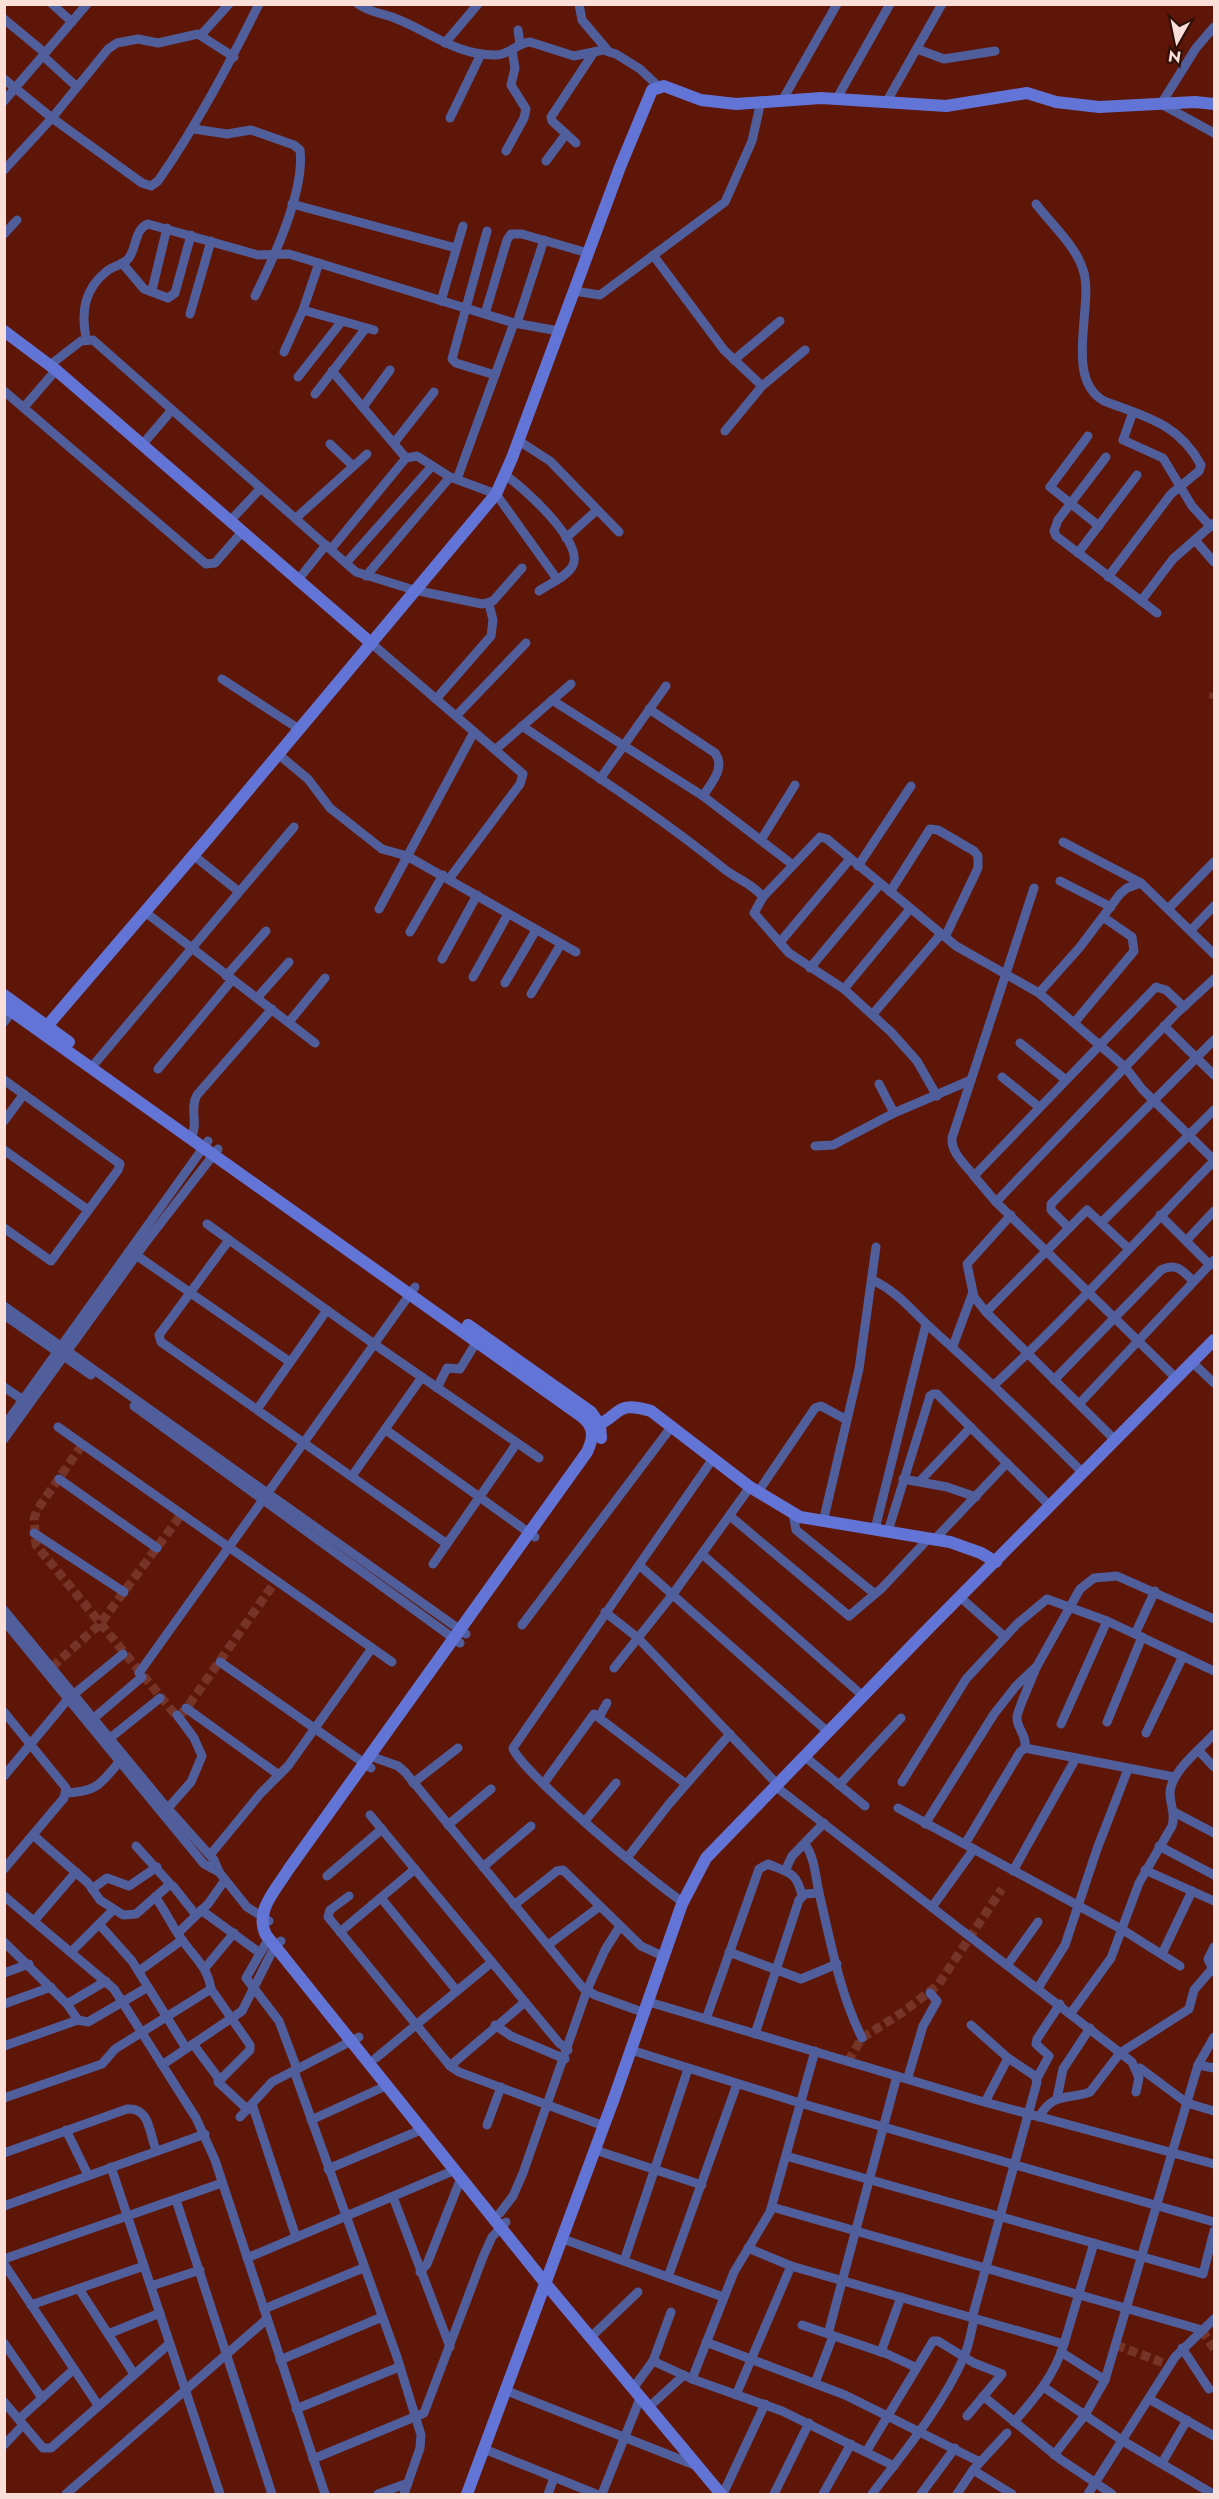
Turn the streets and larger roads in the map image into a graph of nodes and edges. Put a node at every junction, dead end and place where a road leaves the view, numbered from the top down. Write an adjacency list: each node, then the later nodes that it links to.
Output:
1 (52, 4): 14 (street)
2 (87, 4): 14 (street)
3 (229, 4): 17 (street)
4 (259, 4): 26 (street)
5 (358, 4): 12 (street)
6 (478, 4): 18 (street)
7 (579, 4): 23 (street)
8 (837, 4): 32 (street)
9 (890, 4): 31 (street)
10 (942, 4): 20 (street)
11 (390, 5): 12 (street)
12 (388, 16): 18 (street)
13 (4, 19): 25 (street)
14 (72, 22): 25 (street)
15 (1215, 27): 36 (street)
16 (519, 30): 19 (street)
17 (201, 35): 26 (street); 29 (street)
18 (445, 43): 24 (street)
19 (516, 47): 21 (street); 24 (street); 44 (street)
20 (916, 49): 22 (street); 35 (street)
21 (594, 51): 23 (street); 42 (street)
22 (995, 51)
23 (609, 52): 28 (street)
24 (481, 54): 39 (street)
25 (44, 55): 29 (street); 30 (street)
26 (234, 57): 40 (street)
27 (4, 79): 30 (street)
28 (658, 86): 34 (street); 58 (street)
29 (77, 87): 38 (street)
30 (15, 88): 33 (street); 38 (street)
31 (837, 98): 32 (street); 35 (street)
32 (783, 99): 34 (street)
33 (4, 101)
34 (761, 101): 60 (street)
35 (887, 101): 36 (street)
36 (1161, 104): 37 (street); 41 (street)
37 (1215, 104)
38 (52, 118): 40 (street); 46 (street)
39 (450, 118)
40 (194, 129): 47 (street)
41 (1215, 133)
42 (566, 134): 43 (street); 45 (street)
43 (576, 143)
44 (506, 151)
45 (546, 161)
46 (5, 168)
47 (292, 204): 57 (street); 59 (street)
48 (1036, 204): 92 (street)
49 (17, 220): 53 (street)
50 (463, 226): 57 (street)
51 (167, 228): 54 (street); 61 (street); 63 (street)
52 (487, 231): 67 (street)
53 (4, 234)
54 (191, 235): 56 (street); 63 (street)
55 (544, 240): 58 (street); 70 (street); 73 (street)
56 (212, 241): 59 (street); 69 (street)
57 (456, 249): 66 (street)
58 (584, 251): 64 (street)
59 (275, 255): 62 (street); 65 (street)
60 (653, 255): 64 (street); 79 (street)
61 (122, 263): 63 (street); 76 (street)
62 (319, 263): 66 (street); 68 (street)
63 (152, 290)
64 (574, 291): 75 (street)
65 (255, 296)
66 (441, 300): 67 (street)
67 (468, 309): 70 (street); 83 (street)
68 (303, 310): 71 (street); 78 (street)
69 (190, 314)
70 (485, 314): 73 (street)
71 (342, 321): 82 (street); 84 (street)
72 (780, 321): 79 (street)
73 (516, 323): 75 (street); 83 (street)
74 (4, 331): 80 (street)
75 (559, 331): 95 (street)
76 (86, 338): 80 (street); 91 (street)
77 (805, 350): 85 (street)
78 (284, 352)
79 (734, 360): 85 (street)
80 (53, 368): 89 (street); 98 (street)
81 (390, 370): 90 (street)
82 (333, 371): 88 (street); 90 (street)
83 (495, 375): 106 (street)
84 (298, 377)
85 (762, 386): 93 (street)
86 (4, 391): 89 (street)
87 (434, 392): 96 (street)
88 (315, 394)
89 (25, 406): 116 (street)
90 (363, 408): 96 (street)
91 (171, 411): 98 (street); 107 (street)
92 (1133, 412): 108 (street); 108 (street)
93 (725, 431)
94 (1088, 436): 110 (street)
95 (519, 441): 104 (street); 111 (street)
96 (394, 443): 101 (street)
97 (330, 444): 102 (street)
98 (142, 445): 113 (street)
99 (367, 454): 102 (street)
100 (1106, 457): 110 (street)
101 (406, 458): 103 (street); 120 (street)
102 (353, 466): 112 (street)
103 (432, 466): 106 (street); 123 (street)
104 (505, 475): 109 (street); 118 (street)
105 (1137, 475): 115 (street)
106 (453, 478): 109 (street); 125 (street)
107 (260, 489): 112 (street); 113 (street)
108 (1176, 490): 114 (street); 126 (street)
109 (496, 494): 127 (street); 129 (street)
110 (1070, 504): 115 (street); 121 (street)
111 (597, 510): 117 (street); 118 (street)
112 (296, 518): 120 (street)
113 (230, 521): 116 (street)
114 (1213, 525): 119 (street)
115 (1099, 526): 121 (street)
116 (242, 532): 128 (street)
117 (619, 532)
118 (566, 538): 127 (street)
119 (1195, 540): 122 (street); 131 (street)
120 (328, 547): 123 (street); 128 (street)
121 (1078, 553): 126 (street)
122 (1215, 562)
123 (346, 564): 125 (street)
124 (522, 568): 132 (street)
125 (366, 576): 129 (street)
126 (1108, 577): 131 (street)
127 (557, 579): 130 (street)
128 (297, 581): 135 (street)
129 (414, 590): 132 (street); 135 (street)
130 (539, 591)
131 (1142, 601): 133 (street)
132 (489, 604): 139 (street)
133 (1157, 613)
134 (526, 643): 142 (street)
135 (371, 644): 139 (street); 144 (street)
136 (222, 679): 144 (street)
137 (571, 684): 140 (street)
138 (666, 686): 141 (street)
139 (436, 699): 142 (street)
140 (552, 700): 143 (street); 146 (street)
141 (649, 709): 146 (street); 152 (street)
142 (456, 716): 145 (street)
143 (522, 726): 147 (street); 149 (street)
144 (299, 729): 148 (street)
145 (474, 732): 147 (street); 157 (street)
146 (624, 745): 149 (street); 152 (street)
147 (496, 749): 162 (street)
148 (278, 754): 156 (street); 157 (street)
149 (600, 779): 170 (street)
150 (795, 785): 154 (street)
151 (911, 786): 161 (street)
152 (702, 796): 154 (street)
153 (294, 828): 167 (street)
154 (761, 840): 160 (street)
155 (1063, 842): 164 (street)
156 (194, 855): 167 (street); 176 (street)
157 (407, 856): 162 (street); 174 (street)
158 (850, 859): 160 (street); 161 (street); 184 (street)
159 (1215, 862): 173 (street)
160 (793, 865): 170 (street)
161 (858, 866): 165 (street)
162 (446, 877): 169 (street); 182 (street)
163 (1060, 881): 172 (street)
164 (1141, 883): 172 (street); 173 (street)
165 (880, 884): 168 (street); 191 (street)
166 (1034, 888): 192 (street)
167 (238, 891): 186 (street)
168 (890, 892): 175 (street); 183 (street)
169 (477, 895): 177 (street); 189 (street)
170 (763, 897): 184 (street)
171 (1215, 906): 180 (street)
172 (1111, 907): 178 (street)
173 (1169, 908): 180 (street)
174 (379, 909)
175 (910, 909): 183 (street); 198 (street)
176 (145, 912): 186 (street); 210 (street)
177 (508, 914): 179 (street); 193 (street)
178 (1103, 917): 199 (street); 208 (street)
179 (536, 930): 185 (street); 197 (street)
180 (1191, 930): 187 (street)
181 (266, 931): 194 (street)
182 (410, 932)
183 (943, 936): 192 (street); 206 (street)
184 (781, 941): 191 (street)
185 (561, 944): 188 (street); 200 (street)
186 (190, 949): 194 (street); 216 (street)
187 (1214, 951)
188 (576, 952)
189 (442, 959)
190 (289, 962): 202 (street)
191 (810, 968): 198 (street)
192 (1006, 974): 199 (street); 222 (street)
193 (473, 977)
194 (229, 978): 202 (street); 218 (street)
195 (325, 978): 207 (street)
196 (1215, 979): 203 (street)
197 (505, 983)
198 (844, 989): 206 (street)
199 (1039, 993): 208 (street)
200 (531, 994)
201 (4, 995): 205 (street)
202 (257, 998): 204 (street)
203 (1184, 1007): 209 (street); 214 (street)
204 (272, 1009): 207 (street); 232 (street)
205 (9, 1011): 210 (street)
206 (873, 1014): 226 (street)
207 (289, 1022): 212 (street)
208 (1074, 1023): 214 (street)
209 (1164, 1026): 215 (street); 217 (street)
210 (44, 1029): 216 (street); 232 (street)
211 (1215, 1040): 215 (street)
212 (315, 1043)
213 (1020, 1043): 223 (street)
214 (1100, 1046): 217 (street); 223 (street)
215 (1196, 1057): 219 (street); 227 (street)
216 (96, 1062): 232 (street)
217 (1125, 1067): 227 (street); 240 (street)
218 (158, 1069)
219 (1215, 1075)
220 (1002, 1077): 228 (street)
221 (4, 1080): 225 (street)
222 (971, 1080): 226 (street); 239 (street)
223 (1066, 1080): 228 (street)
224 (879, 1084): 230 (street)
225 (24, 1094): 231 (street); 241 (street)
226 (937, 1096): 230 (street)
227 (1153, 1099): 233 (street); 248 (street)
228 (1039, 1107): 239 (street)
229 (1215, 1110): 233 (street)
230 (894, 1113): 235 (street)
231 (4, 1121)
232 (193, 1135): 234 (street)
233 (1189, 1135): 238 (street); 245 (street)
234 (205, 1144): 237 (street); 273 (street)
235 (815, 1146)
236 (4, 1150): 241 (street)
237 (216, 1152): 254 (street); 258 (street)
238 (1215, 1160): 244 (street)
239 (971, 1173): 240 (street)
240 (996, 1202): 243 (street)
241 (88, 1210): 247 (street)
242 (1215, 1211): 250 (street)
243 (1011, 1215): 253 (street); 261 (street)
244 (1160, 1215): 250 (street); 252 (street)
245 (1102, 1222): 248 (street); 252 (street)
246 (207, 1224): 249 (street)
247 (4, 1228)
248 (1069, 1228): 253 (street)
249 (229, 1240): 260 (street); 263 (street)
250 (1186, 1241): 255 (street)
251 (876, 1247): 256 (street)
252 (1128, 1248): 259 (street)
253 (1047, 1250): 259 (street); 264 (street)
254 (136, 1255): 260 (street); 273 (street)
255 (1212, 1262): 257 (street)
256 (873, 1280): 267 (street); 287 (street)
257 (1193, 1281): 266 (street); 270 (street)
258 (412, 1291): 269 (street); 272 (street); 289 (street)
259 (1090, 1291): 266 (street); 274 (street)
260 (189, 1292): 275 (street); 286 (street)
261 (973, 1292): 264 (street); 271 (street)
262 (4, 1306): 273 (street)
263 (327, 1310): 272 (street); 275 (street)
264 (986, 1312): 274 (street)
265 (4, 1315): 273 (street)
266 (1115, 1316): 270 (street); 279 (street)
267 (927, 1324): 271 (street); 314 (street)
268 (1215, 1340): 276 (street)
269 (477, 1341): 283 (street); 289 (street)
270 (1140, 1341): 278 (street); 285 (street)
271 (948, 1343): 281 (street)
272 (374, 1344): 277 (street); 296 (street)
273 (62, 1351): 284 (street); 294 (street); 307 (street)
274 (1027, 1354): 279 (street); 281 (street)
275 (290, 1362): 286 (street)
276 (1192, 1362): 278 (street); 280 (street)
277 (422, 1377): 283 (street); 293 (street)
278 (1176, 1378): 295 (street)
279 (1054, 1380): 285 (street)
280 (1215, 1383)
281 (994, 1385): 301 (street)
282 (4, 1387): 284 (street)
283 (437, 1388): 297 (street)
284 (23, 1400): 288 (street)
285 (1078, 1404): 295 (street)
286 (258, 1408): 296 (street)
287 (848, 1420): 306 (street); 313 (street)
288 (4, 1426)
289 (596, 1426): 290 (street); 317 (street)
290 (672, 1426): 299 (street); 337 (street)
291 (58, 1427): 321 (street)
292 (971, 1427): 300 (street); 304 (street); 305 (street)
293 (386, 1430): 302 (street); 309 (street)
294 (4, 1439)
295 (1115, 1440): 301 (street)
296 (302, 1443): 302 (street); 307 (street)
297 (517, 1443): 298 (street); 309 (street)
298 (539, 1458)
299 (712, 1460): 306 (street); 325 (street)
300 (1007, 1463): 308 (street); 310 (street)
301 (1083, 1473): 310 (street)
302 (352, 1476): 319 (street)
303 (59, 1479): 320 (street)
304 (903, 1479): 305 (street); 315 (street)
305 (920, 1481): 308 (street)
306 (754, 1490): 311 (street); 312 (street)
307 (265, 1497): 321 (street); 338 (street)
308 (976, 1497): 318 (street)
309 (479, 1498): 317 (street); 319 (street)
310 (1050, 1506): 323 (street)
311 (793, 1514): 313 (street); 329 (street)
312 (730, 1516): 322 (street); 329 (street)
313 (823, 1522): 314 (street)
314 (875, 1528): 315 (street)
315 (888, 1531): 318 (street)
316 (34, 1533): 327 (street)
317 (532, 1534): 338 (street)
318 (932, 1539): 323 (street); 329 (street)
319 (447, 1544): 324 (street)
320 (157, 1548)
321 (228, 1548): 342 (street); 357 (street)
322 (702, 1554): 328 (street); 351 (street)
323 (996, 1562): 330 (street)
324 (433, 1564)
325 (639, 1565): 328 (street); 333 (street)
326 (1155, 1591): 331 (street); 334 (street); 339 (street)
327 (124, 1592)
328 (673, 1594): 341 (street); 363 (street)
329 (875, 1594)
330 (960, 1597): 340 (street); 351 (street)
331 (1069, 1606): 336 (street); 340 (street); 347 (street)
332 (4, 1610): 350 (street)
333 (605, 1612): 341 (street); 383 (street)
334 (1215, 1619)
335 (4, 1621): 350 (street)
336 (1107, 1621): 339 (street); 361 (street)
337 (522, 1625)
338 (459, 1636): 374 (street)
339 (1139, 1636): 344 (street); 360 (street)
340 (1005, 1637): 381 (street)
341 (638, 1638): 348 (street); 365 (street)
342 (372, 1648): 346 (street); 362 (street)
343 (123, 1654): 350 (street)
344 (1183, 1656): 349 (street); 364 (street)
345 (220, 1662): 362 (street)
346 (393, 1662)
347 (1037, 1666): 370 (street); 397 (street)
348 (614, 1668)
349 (1215, 1671)
350 (71, 1696): 357 (street); 368 (street); 375 (street)
351 (863, 1696): 363 (street)
352 (160, 1698): 367 (street)
353 (607, 1703): 358 (street)
354 (186, 1708): 378 (street)
355 (4, 1712): 368 (street)
356 (177, 1714): 391 (street)
357 (94, 1718): 367 (street)
358 (599, 1718): 383 (street); 385 (street)
359 (901, 1718): 387 (street)
360 (1107, 1722)
361 (1061, 1724)
362 (315, 1729): 374 (street); 378 (street)
363 (828, 1732): 372 (street)
364 (1146, 1733)
365 (730, 1734): 385 (street); 386 (street)
366 (1215, 1734): 371 (street)
367 (110, 1738): 391 (street)
368 (30, 1744): 379 (street); 389 (street)
369 (458, 1748): 382 (street)
370 (1025, 1748): 373 (street); 404 (street)
371 (1199, 1751): 376 (street); 380 (street)
372 (804, 1756): 386 (street); 387 (street)
373 (1076, 1758): 377 (street); 416 (street)
374 (371, 1761): 382 (street); 438 (street)
375 (119, 1762): 389 (street); 419 (street)
376 (1215, 1767)
377 (1128, 1769): 380 (street); 435 (street)
378 (279, 1775): 408 (street)
379 (4, 1776)
380 (1174, 1778): 393 (street)
381 (902, 1782)
382 (413, 1783): 398 (street)
383 (544, 1783): 395 (street)
384 (616, 1783): 395 (street)
385 (686, 1784): 409 (street)
386 (776, 1785): 396 (street); 431 (street)
387 (839, 1785): 390 (street)
388 (491, 1789): 398 (street)
389 (66, 1793): 402 (street)
390 (865, 1806)
391 (168, 1808): 408 (street)
392 (898, 1808): 397 (street)
393 (1174, 1812): 401 (street); 406 (street)
394 (370, 1815): 400 (street)
395 (585, 1821): 409 (street)
396 (824, 1823): 403 (street); 434 (street)
397 (925, 1824): 404 (street)
398 (448, 1825): 411 (street)
399 (531, 1826): 411 (street)
400 (382, 1829): 413 (street); 420 (street)
401 (1215, 1833)
402 (33, 1835): 412 (street); 417 (street)
403 (805, 1844): 415 (street); 424 (street)
404 (964, 1844): 407 (street)
405 (136, 1846): 410 (street)
406 (1159, 1846): 414 (street); 418 (street)
407 (974, 1849): 416 (street); 434 (street)
408 (210, 1855): 419 (street)
409 (627, 1858): 431 (street)
410 (157, 1867): 421 (street); 422 (street)
411 (483, 1867): 432 (street)
412 (4, 1869)
413 (415, 1869): 429 (street); 456 (street)
414 (1145, 1870): 423 (street); 443 (street)
415 (785, 1871): 427 (street); 452 (street)
416 (1013, 1871): 435 (street)
417 (76, 1872): 422 (street); 439 (street)
418 (1215, 1875)
419 (222, 1876): 437 (street); 438 (street)
420 (327, 1876)
421 (172, 1886): 428 (street); 437 (street)
422 (92, 1889): 436 (street)
423 (1191, 1891): 430 (street); 454 (street)
424 (819, 1893): 427 (street); 458 (street)
425 (4, 1896): 439 (street)
426 (349, 1896): 444 (street)
427 (802, 1896): 462 (street)
428 (155, 1897): 436 (street); 446 (street)
429 (381, 1898): 444 (street); 473 (street)
430 (1215, 1901)
431 (683, 1902): 455 (street)
432 (514, 1905): 433 (street); 449 (street)
433 (599, 1907): 442 (street); 449 (street)
434 (932, 1907): 459 (street)
435 (1078, 1908): 443 (street); 469 (street)
436 (113, 1910): 441 (street)
437 (198, 1913): 445 (street); 446 (street)
438 (265, 1918): 448 (street)
439 (34, 1921): 451 (street)
440 (1038, 1922): 459 (street)
441 (99, 1924): 451 (street); 464 (street)
442 (620, 1926): 455 (street); 472 (street)
443 (1123, 1930): 454 (street); 481 (street)
444 (340, 1932): 488 (street)
445 (234, 1933): 453 (street); 461 (street)
446 (180, 1936): 461 (street); 464 (street)
447 (4, 1941): 457 (street)
448 (275, 1942): 453 (street); 471 (street); 494 (street)
449 (548, 1946): 472 (street)
450 (1215, 1947): 463 (street)
451 (72, 1951): 466 (street)
452 (729, 1952): 462 (street); 484 (street)
453 (260, 1953): 471 (street)
454 (1162, 1954): 460 (street)
455 (665, 1957): 480 (street)
456 (492, 1962): 473 (street); 476 (street)
457 (29, 1964): 465 (street); 467 (street)
458 (837, 1964): 462 (street); 493 (street)
459 (1008, 1964): 469 (street)
460 (1180, 1966)
461 (205, 1968): 470 (street)
462 (777, 1968): 491 (street)
463 (1213, 1970): 499 (street)
464 (139, 1971): 468 (street)
465 (4, 1973)
466 (106, 1981): 475 (street); 478 (street)
467 (51, 1987): 477 (street); 478 (street)
468 (148, 1987): 475 (street); 482 (street)
469 (1038, 1988): 479 (street)
470 (211, 1989): 482 (street); 483 (street)
471 (254, 1990): 483 (street); 509 (street)
472 (587, 1990): 480 (street); 500 (street)
473 (457, 1991): 488 (street)
474 (930, 1993): 511 (street)
475 (123, 2001): 485 (street); 490 (street)
476 (525, 2002): 486 (street); 500 (street)
477 (4, 2004)
478 (68, 2004): 485 (street)
479 (1060, 2004): 481 (street); 512 (street)
480 (647, 2007): 484 (street); 497 (street)
481 (1071, 2013): 489 (street)
482 (166, 2017): 490 (street); 496 (street)
483 (233, 2018): 496 (street); 513 (street)
484 (706, 2019): 491 (street)
485 (78, 2020): 495 (street)
486 (495, 2025): 500 (street); 505 (street)
487 (971, 2025): 502 (street)
488 (416, 2026): 501 (street); 505 (street)
489 (1090, 2028): 499 (street); 519 (street)
490 (142, 2033): 503 (street); 518 (street)
491 (755, 2034): 498 (street)
492 (1215, 2037): 504 (street)
493 (862, 2038)
494 (356, 2040): 501 (street); 509 (street); 515 (street)
495 (4, 2046)
496 (190, 2046): 503 (street); 513 (street)
497 (631, 2050): 508 (street); 530 (street)
498 (815, 2052): 510 (street); 521 (street)
499 (1120, 2053): 517 (street); 519 (street)
500 (566, 2054): 523 (street)
501 (376, 2058): 558 (street)
502 (1008, 2058): 512 (street); 520 (street)
503 (162, 2065): 534 (street)
504 (1198, 2065): 507 (street); 522 (street)
505 (450, 2066): 516 (street)
506 (1140, 2068): 522 (street)
507 (1215, 2068)
508 (688, 2069): 514 (street); 544 (street)
509 (295, 2070): 524 (street); 528 (street)
510 (897, 2076): 511 (street); 531 (street)
511 (908, 2077): 520 (street)
512 (1037, 2078): 526 (street)
513 (219, 2079): 524 (street)
514 (737, 2084): 521 (street); 549 (street)
515 (388, 2085): 528 (street); 532 (street)
516 (501, 2087): 523 (street); 529 (street)
517 (1136, 2091)
518 (4, 2098)
519 (1057, 2098): 526 (street)
520 (985, 2102): 526 (street)
521 (800, 2103): 531 (street); 539 (street)
522 (1187, 2103): 525 (street); 538 (street)
523 (548, 2105): 530 (street); 558 (street)
524 (250, 2107): 527 (street); 562 (street)
525 (1215, 2111)
526 (1034, 2115): 538 (street); 541 (street)
527 (240, 2117)
528 (311, 2120): 543 (street)
529 (487, 2125)
530 (604, 2126): 536 (street)
531 (884, 2127): 541 (street); 547 (street)
532 (423, 2129): 543 (street); 545 (street)
533 (66, 2130): 535 (street); 537 (street); 546 (street)
534 (205, 2134): 535 (street); 548 (street)
535 (156, 2150): 542 (street)
536 (595, 2150): 544 (street); 563 (street)
537 (4, 2153)
538 (1173, 2153): 540 (street); 553 (street)
539 (786, 2156): 547 (street); 554 (street)
540 (1215, 2164)
541 (1016, 2165): 553 (street); 556 (street)
542 (111, 2167): 546 (street); 555 (street)
543 (328, 2169): 557 (street)
544 (655, 2169): 549 (street); 569 (street)
545 (458, 2174): 550 (street); 558 (street); 576 (street)
546 (88, 2175): 552 (street)
547 (870, 2180): 556 (street); 560 (street)
548 (222, 2183): 551 (street); 567 (street)
549 (702, 2185): 578 (street)
550 (393, 2198): 557 (street); 576 (street)
551 (176, 2200): 555 (street); 575 (street)
552 (4, 2206)
553 (1158, 2206): 559 (street); 566 (street)
554 (771, 2207): 560 (street); 565 (street)
555 (127, 2216): 568 (street); 571 (street)
556 (1002, 2217): 564 (street); 573 (street)
557 (345, 2218): 562 (street); 574 (street)
558 (502, 2221): 580 (street); 605 (street)
559 (1215, 2222)
560 (856, 2230): 573 (street); 581 (street)
561 (1215, 2231): 577 (street)
562 (296, 2237): 567 (street)
563 (563, 2239): 569 (street); 580 (street)
564 (1094, 2243): 566 (street); 585 (street)
565 (748, 2248): 572 (street); 586 (street)
566 (1143, 2257): 577 (street); 589 (street)
567 (247, 2258): 590 (street)
568 (4, 2259)
569 (624, 2261): 578 (street)
570 (4, 2264): 588 (street)
571 (144, 2266): 582 (street); 583 (street)
572 (791, 2266): 581 (street); 611 (street)
573 (987, 2266): 585 (street); 594 (street)
574 (363, 2268): 590 (street); 593 (street)
575 (200, 2270): 582 (street); 609 (street)
576 (420, 2271): 605 (street)
577 (1203, 2274): 579 (street)
578 (668, 2277): 586 (street)
579 (1215, 2278)
580 (548, 2280): 601 (street); 624 (street)
581 (842, 2281): 587 (street); 600 (street)
582 (151, 2286): 592 (street)
583 (79, 2289): 588 (street); 599 (street)
584 (638, 2292): 601 (street)
585 (1077, 2294): 589 (street); 606 (street)
586 (723, 2297): 602 (street)
587 (901, 2297): 594 (street); 608 (street)
588 (31, 2305): 616 (street)
589 (1127, 2309): 598 (street); 619 (street)
590 (264, 2310): 595 (street)
591 (671, 2312): 613 (street)
592 (160, 2313): 599 (street); 604 (street)
593 (382, 2317): 612 (street); 614 (street)
594 (973, 2318): 606 (street); 610 (street)
595 (267, 2319): 609 (street); 612 (street)
596 (1215, 2319): 598 (street)
597 (802, 2325): 600 (street)
598 (1202, 2330): 607 (street)
599 (108, 2334): 617 (street)
600 (830, 2335): 608 (street); 620 (street)
601 (591, 2337): 625 (street)
602 (706, 2342): 611 (street); 618 (street)
603 (4, 2343): 628 (street)
604 (170, 2344): 617 (street); 623 (street)
605 (450, 2348): 638 (street)
606 (1062, 2348): 619 (street); 621 (street)
607 (1182, 2348): 622 (street); 629 (street)
608 (881, 2352): 615 (street)
609 (228, 2354): 623 (street); 665 (street)
610 (964, 2357): 615 (street); 627 (street); 643 (street)
611 (752, 2359): 620 (street); 626 (street)
612 (280, 2360): 634 (street)
613 (653, 2361): 618 (street); 625 (street)
614 (399, 2367): 634 (street); 638 (street)
615 (915, 2367): 635 (street)
616 (73, 2370): 628 (street); 632 (street)
617 (134, 2374): 632 (street)
618 (688, 2377): 626 (street); 633 (street)
619 (1105, 2380): 636 (street)
620 (815, 2383): 635 (street)
621 (1045, 2388): 636 (street); 641 (street)
622 (1209, 2389)
623 (185, 2391): 663 (street); 664 (street)
624 (507, 2391): 645 (street); 651 (street)
625 (638, 2392): 633 (street); 645 (street)
626 (736, 2395): 631 (street)
627 (983, 2396): 637 (street); 641 (street)
628 (42, 2398): 640 (street)
629 (1149, 2399): 639 (street); 647 (street)
630 (4, 2402): 640 (street)
631 (765, 2404): 642 (street); 673 (street)
632 (98, 2405): 640 (street)
633 (650, 2406): 658 (street)
634 (296, 2409): 654 (street)
635 (888, 2414): 643 (street); 652 (street)
636 (1085, 2415): 647 (street); 653 (street)
637 (967, 2416)
638 (415, 2418): 654 (street); 661 (street)
639 (1187, 2420): 646 (street); 656 (street)
640 (21, 2422): 649 (street)
641 (1014, 2422): 653 (street)
642 (809, 2423): 648 (street); 674 (street)
643 (920, 2431): 650 (street); 657 (street)
644 (1006, 2433): 655 (street)
645 (625, 2436): 658 (street); 672 (street)
646 (1215, 2436)
647 (1123, 2441): 656 (street); 662 (street)
648 (851, 2444): 652 (street); 675 (street)
649 (4, 2445)
650 (955, 2448): 655 (street); 677 (street)
651 (484, 2449): 660 (street); 669 (street)
652 (866, 2452): 657 (street)
653 (1054, 2455): 662 (street)
654 (313, 2459): 666 (street)
655 (980, 2462): 659 (street)
656 (1162, 2463): 682 (street)
657 (894, 2466): 676 (street)
658 (699, 2467): 673 (street)
659 (973, 2470): 678 (street); 679 (street)
660 (554, 2478): 670 (street); 671 (street)
661 (408, 2482): 667 (street); 668 (street)
662 (1095, 2484): 680 (street); 681 (street)
663 (66, 2494)
664 (220, 2494)
665 (272, 2494)
666 (325, 2494)
667 (378, 2494)
668 (404, 2494)
669 (467, 2494)
670 (548, 2494)
671 (596, 2494)
672 (602, 2494)
673 (722, 2494)
674 (774, 2494)
675 (823, 2494)
676 (872, 2494)
677 (921, 2494)
678 (957, 2494)
679 (1012, 2494)
680 (1088, 2494)
681 (1112, 2494)
682 (1213, 2494)

